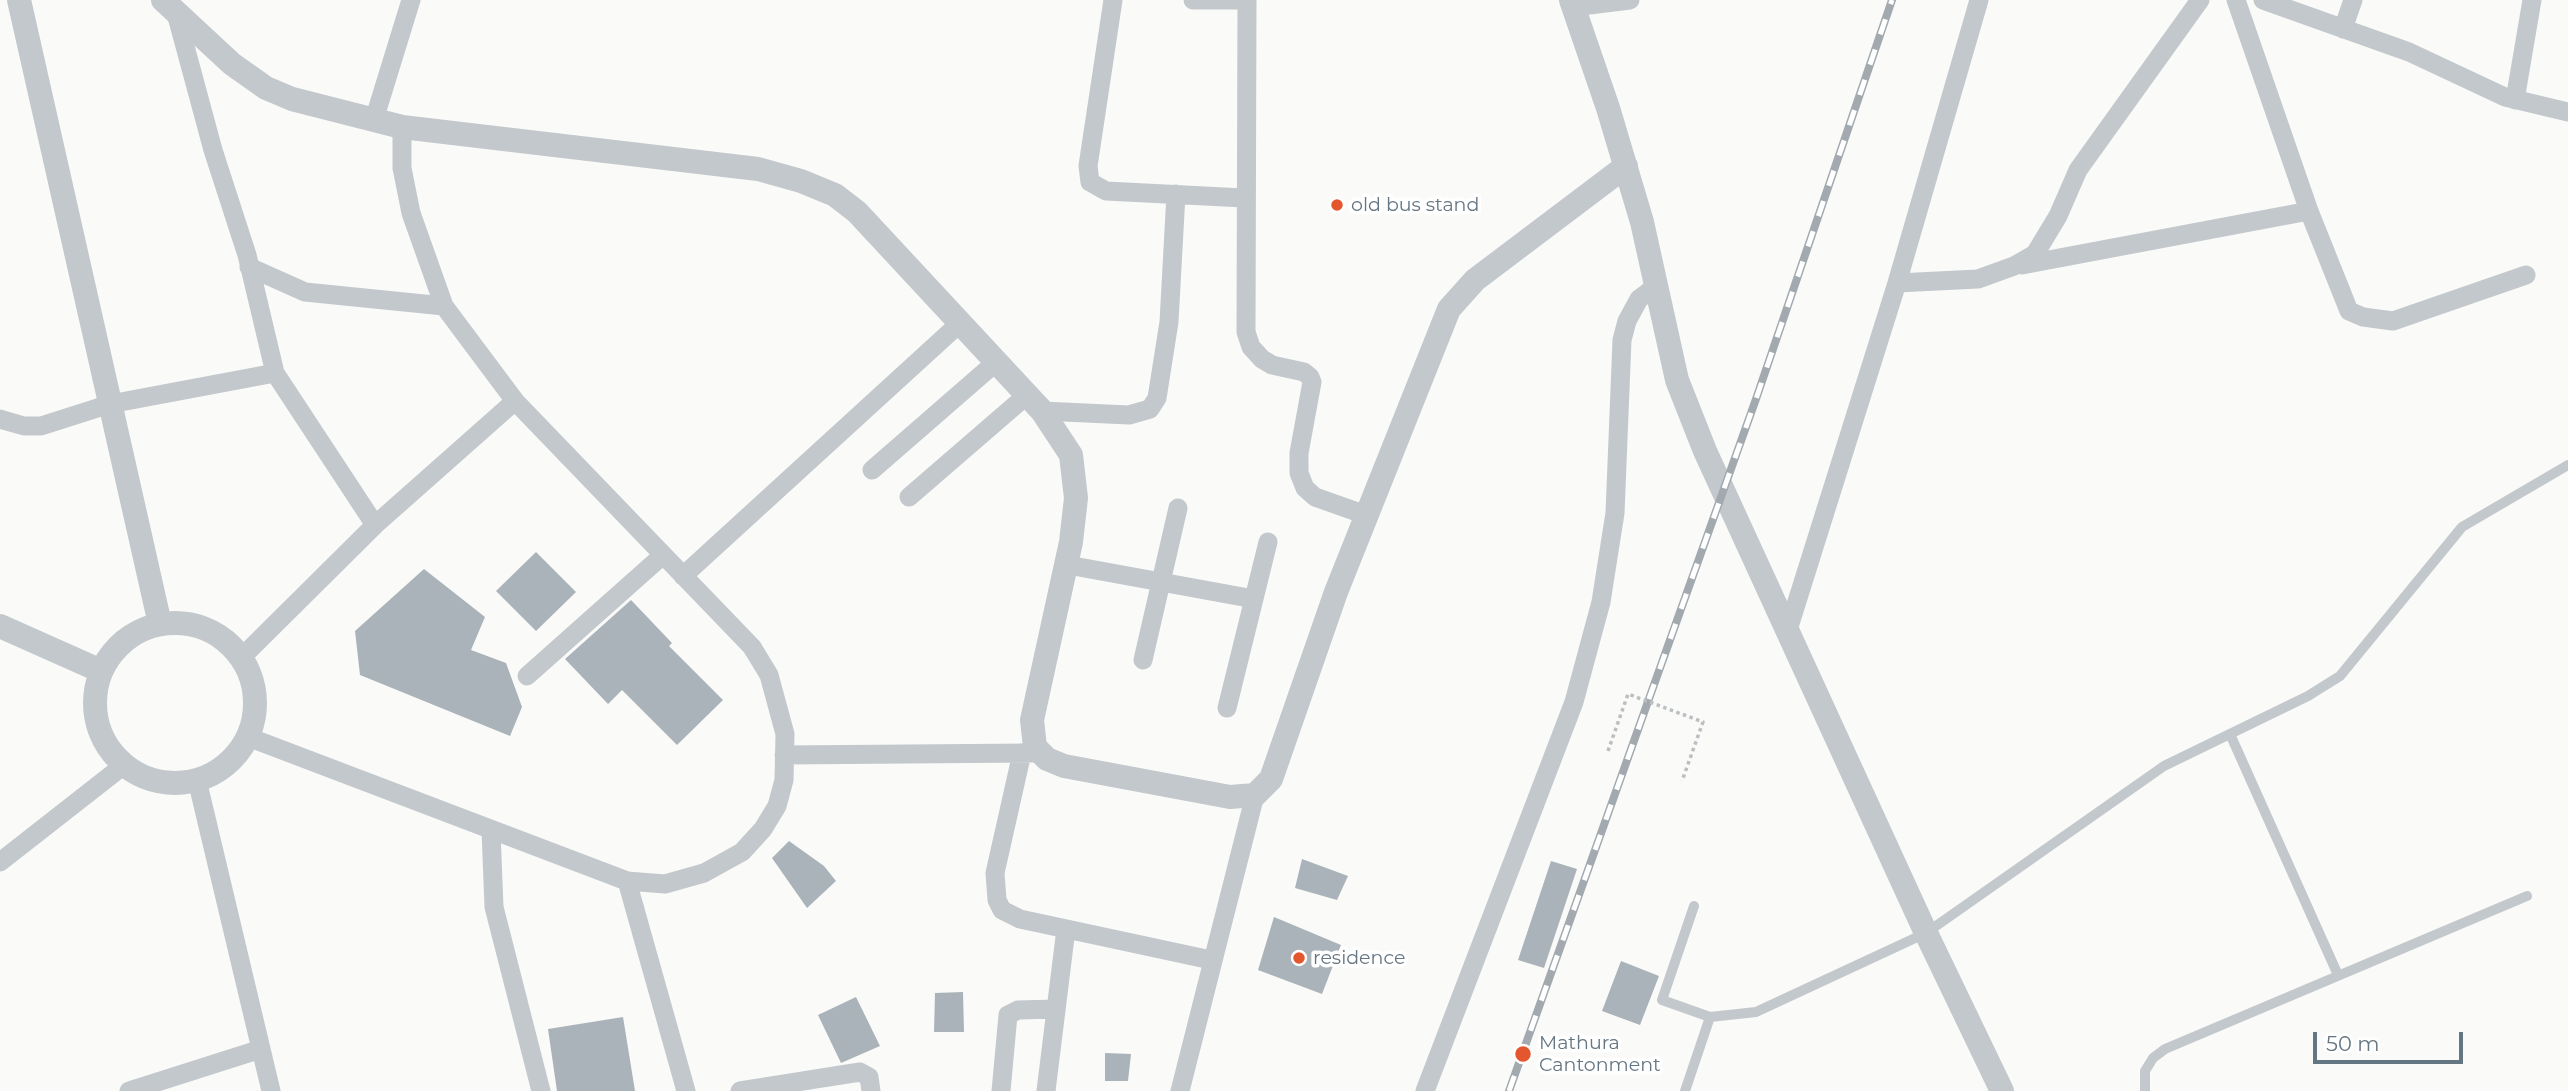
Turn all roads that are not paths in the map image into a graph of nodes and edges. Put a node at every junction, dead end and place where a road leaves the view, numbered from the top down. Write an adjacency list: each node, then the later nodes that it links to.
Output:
1 (19, 0): 35 (street)
2 (411, 0): 18 (street)
3 (1113, 0): 21 (street)
4 (1193, 0): 5 (street)
5 (1247, 0): 22 (street)
6 (1630, 0): 13 (street)
7 (1979, 0): 27 (street)
8 (2200, 0): 24 (street)
9 (2235, 0): 23 (street)
10 (2263, 0): 15 (street)
11 (2353, 0): 15 (street)
12 (2532, 0): 16 (street)
13 (1572, 3): 20 (street)
14 (169, 7): 18 (street); 25 (street)
15 (2343, 29): 16 (street)
16 (2515, 100): 17 (street)
17 (2568, 112)
18 (374, 120): 19 (street)
19 (402, 127): 29 (street); 30 (street)
20 (1626, 166): 28 (street); 41 (street)
21 (1176, 194): 22 (street); 34 (street)
22 (1244, 198): 41 (street)
23 (2309, 211): 24 (street); 26 (street)
24 (2014, 266): 27 (street)
25 (249, 267): 29 (street); 32 (street)
26 (2526, 275)
27 (1897, 283): 51 (street)
28 (1656, 286): 51 (street); 85 (street)
29 (444, 306): 33 (street)
30 (960, 323): 31 (street); 46 (street)
31 (995, 363): 34 (street); 38 (street)
32 (275, 373): 35 (street); 42 (street)
33 (515, 401): 42 (street); 44 (street)
34 (1035, 402): 39 (street); 45 (street)
35 (110, 404): 36 (street); 49 (street)
36 (0, 419)
37 (2568, 465): 57 (lane)
38 (872, 470)
39 (908, 496)
40 (1178, 508): 47 (street)
41 (1366, 515): 63 (street)
42 (375, 525): 52 (street)
43 (1268, 542): 48 (street)
44 (663, 555): 46 (street); 55 (street)
45 (1068, 565): 47 (street); 59 (street)
46 (683, 576): 60 (street)
47 (1162, 582): 48 (street); 53 (street)
48 (1254, 598): 56 (street)
49 (160, 624): 52 (street); 54 (street)
50 (0, 626): 54 (street)
51 (1788, 630): 70 (street)
52 (241, 659): 58 (street)
53 (1143, 660)
54 (101, 670): 61 (street)
55 (527, 676)
56 (1227, 708)
57 (2230, 734): 70 (lane); 72 (lane)
58 (248, 737): 62 (street); 64 (street)
59 (1031, 753): 60 (street); 63 (street); 69 (street)
60 (784, 755): 66 (street)
61 (124, 765): 62 (street); 65 (street)
62 (197, 780): 75 (street)
63 (1255, 795): 71 (street)
64 (491, 831): 66 (street); 78 (street)
65 (0, 862)
66 (626, 881): 79 (street)
67 (2527, 896): 72 (lane)
68 (1694, 906): 74 (lane)
69 (1066, 929): 71 (street); 73 (street)
70 (1926, 933): 74 (lane); 87 (street)
71 (1211, 960): 84 (street)
72 (2339, 975): 88 (lane)
73 (1056, 1009): 82 (street); 83 (street)
74 (1710, 1017): 86 (lane)
75 (261, 1049): 76 (street); 77 (street)
76 (129, 1091)
77 (271, 1091)
78 (541, 1091)
79 (686, 1091)
80 (740, 1091): 81 (street)
81 (871, 1091)
82 (1001, 1091)
83 (1046, 1091)
84 (1180, 1091)
85 (1424, 1091)
86 (1685, 1091)
87 (2002, 1091)
88 (2145, 1091)

